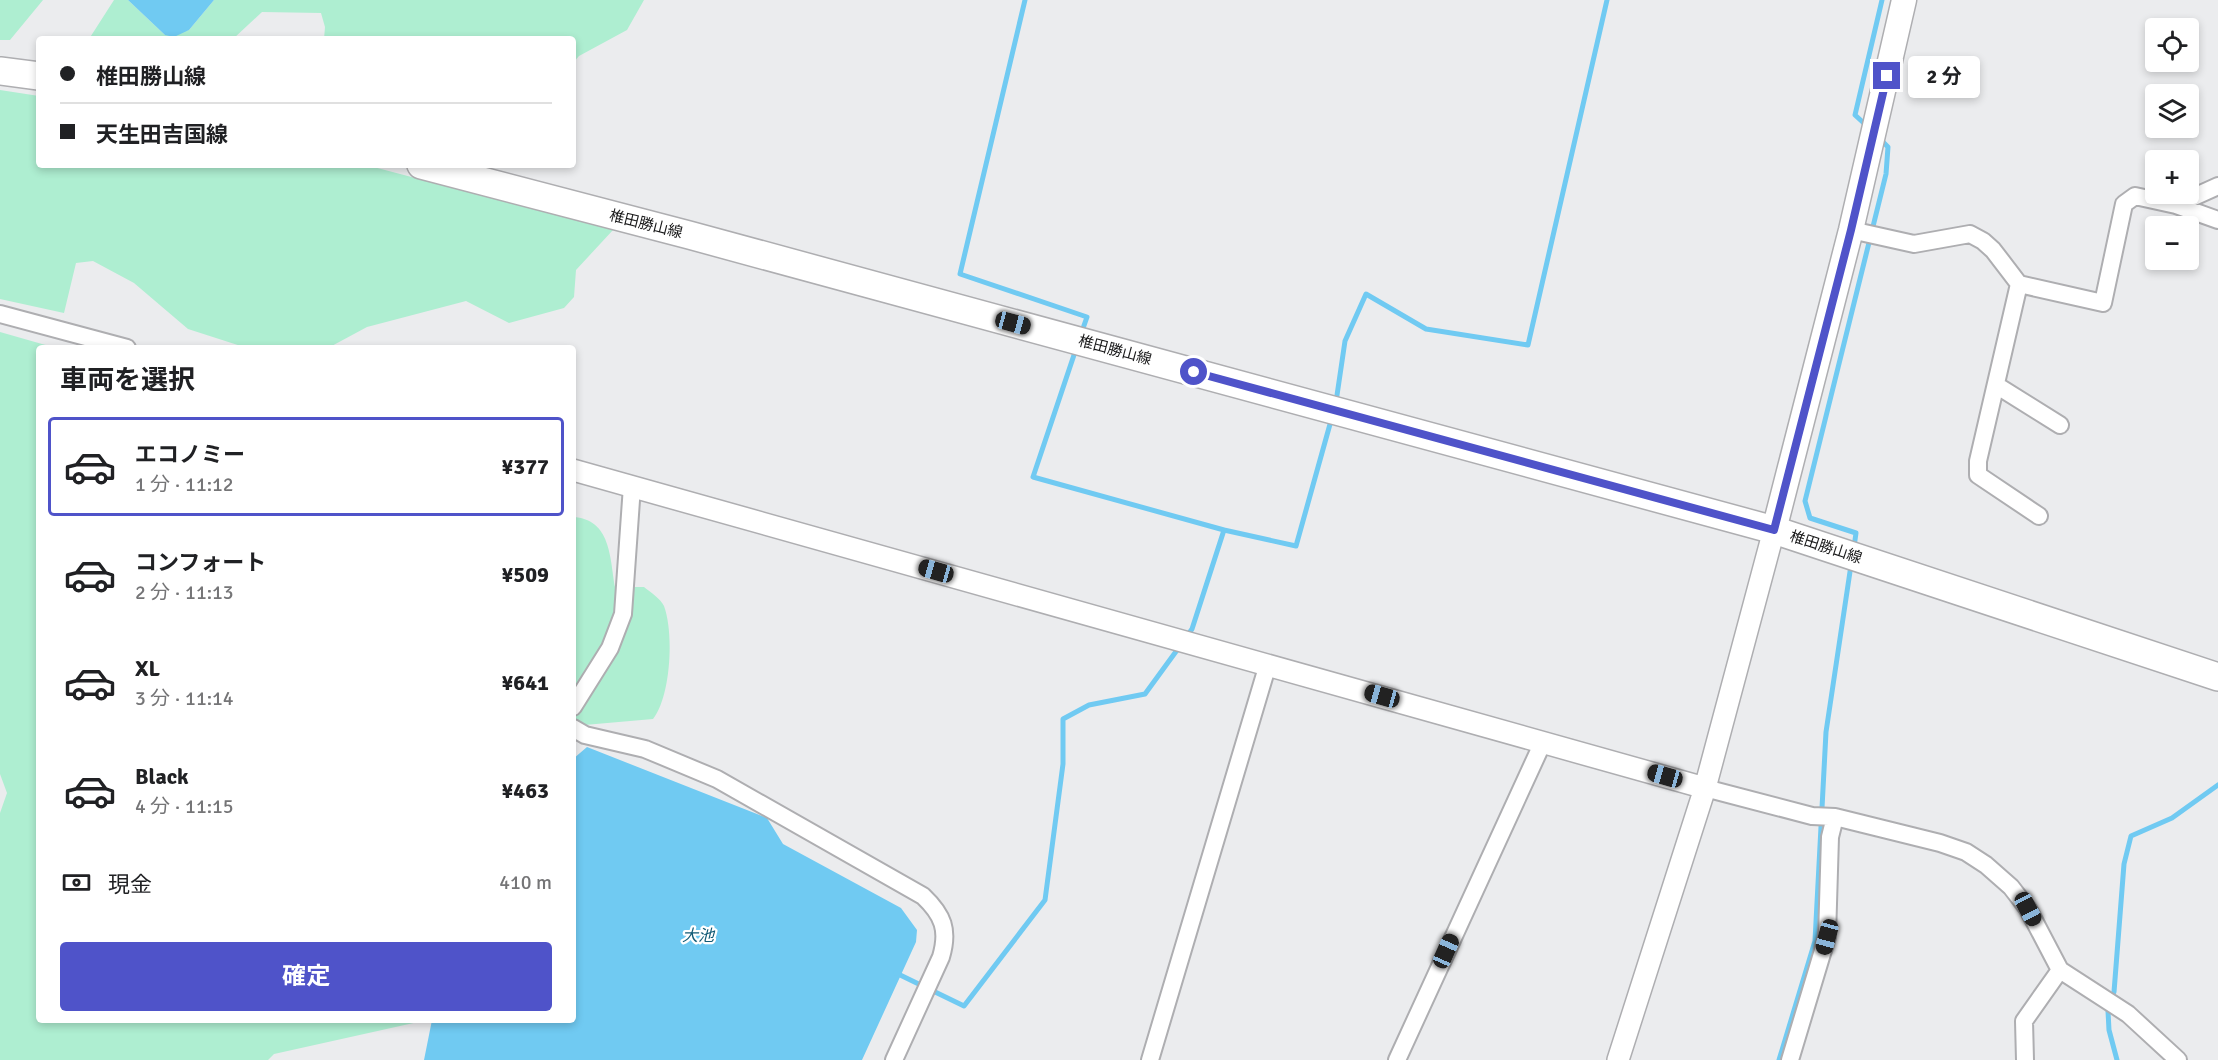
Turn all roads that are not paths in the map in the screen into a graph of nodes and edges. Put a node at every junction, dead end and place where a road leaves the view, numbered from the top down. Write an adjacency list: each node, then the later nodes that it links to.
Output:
1 (1904, 0): 8 (main road)
2 (0, 71): 3 (main road)
3 (36, 76)
4 (433, 168): 17 (main road, 椎田勝山線)
5 (2218, 186): 6 (street)
6 (2176, 205): 7 (street); 9 (street)
7 (2218, 220)
8 (1851, 230): 9 (street); 17 (main road)
9 (2019, 284): 12 (street)
10 (0, 314): 11 (street)
11 (116, 345)
12 (1996, 385): 13 (street); 16 (street)
13 (2060, 425)
14 (576, 471): 15 (street)
15 (632, 486): 18 (street); 20 (street)
16 (2039, 516)
17 (1774, 530): 19 (main road, 椎田勝山線); 23 (street)
18 (1268, 664): 22 (street); 27 (street)
19 (2218, 677)
20 (576, 702)
21 (576, 730): 26 (street)
22 (1543, 742): 23 (street); 28 (street)
23 (1705, 788): 24 (street); 29 (street)
24 (1835, 817): 25 (street); 30 (street)
25 (2060, 970): 31 (street); 32 (street)
26 (894, 1060)
27 (1150, 1060)
28 (1397, 1060)
29 (1618, 1060)
30 (1790, 1060)
31 (2025, 1060)
32 (2178, 1060)

